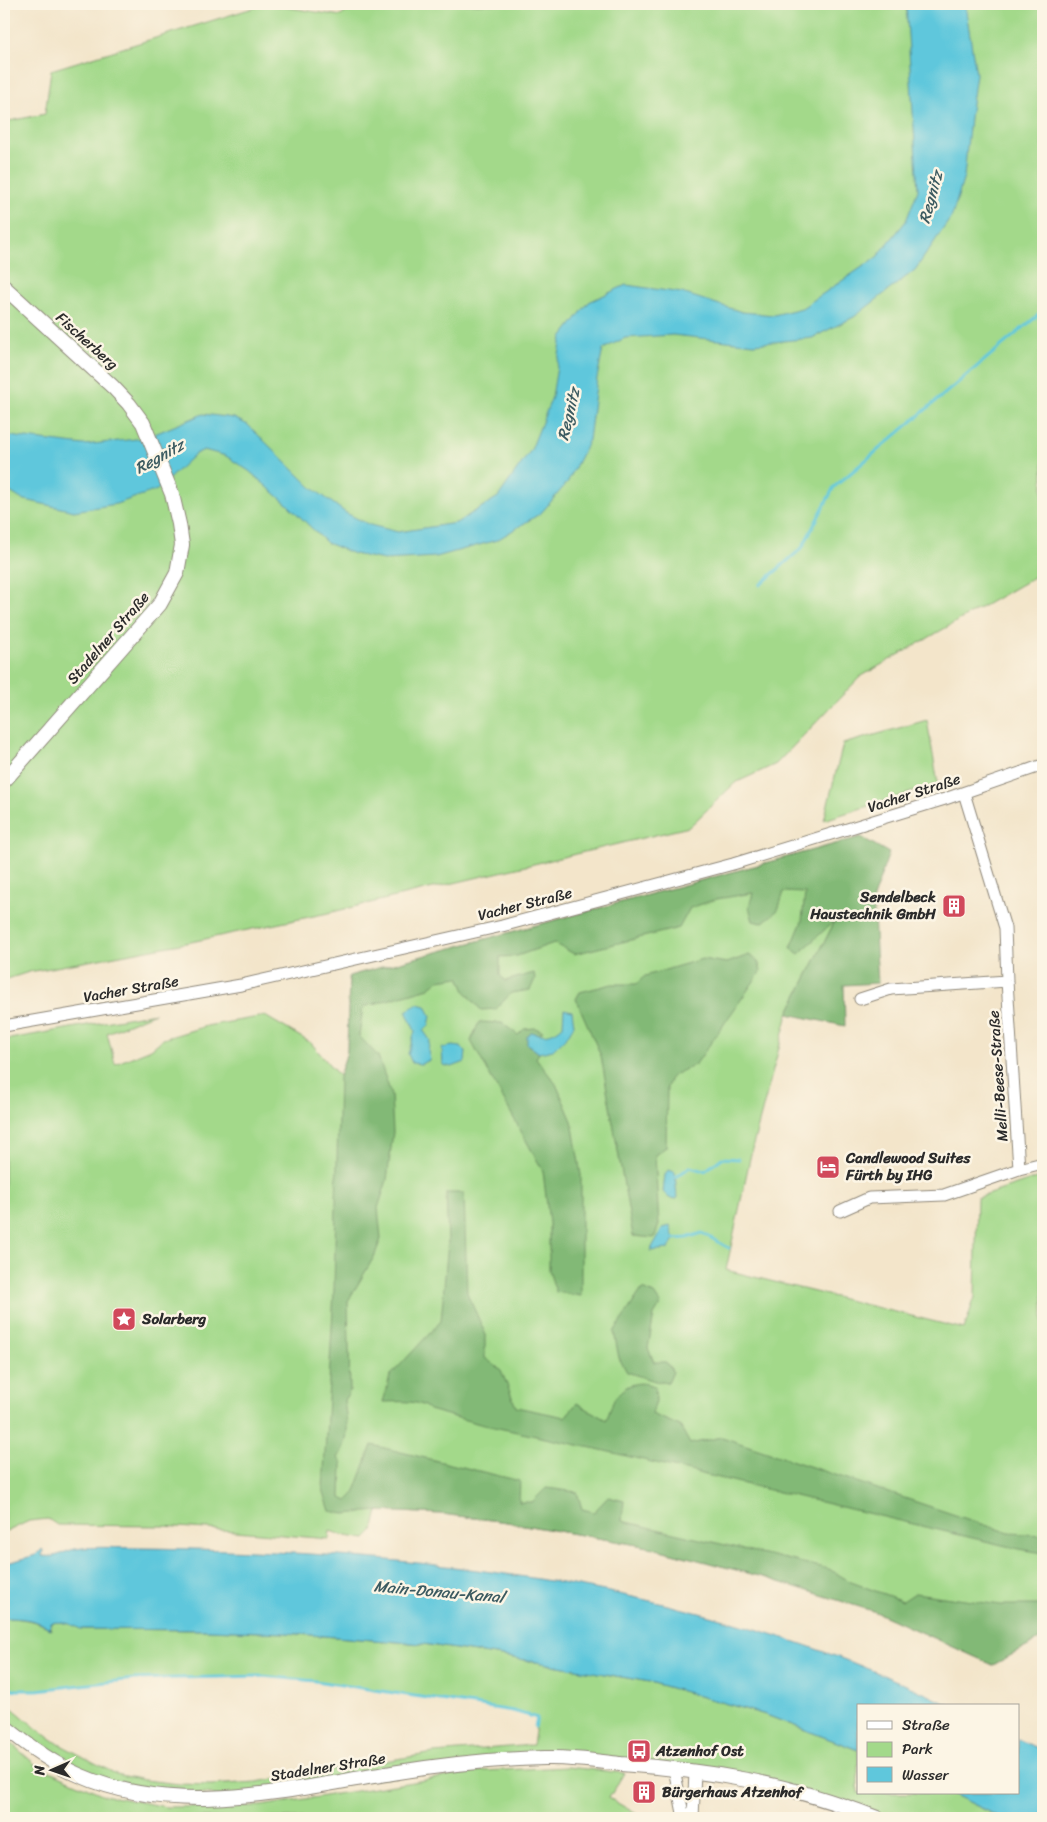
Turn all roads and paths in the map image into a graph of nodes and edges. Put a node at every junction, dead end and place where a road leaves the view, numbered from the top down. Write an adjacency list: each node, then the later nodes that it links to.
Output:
1 (4, 287): 2 (main road, Fischerberg)
2 (172, 494): 4 (main road, Stadelner Straße)
3 (1043, 765): 5 (street, Vacher Straße)
4 (4, 782)
5 (964, 793): 6 (street, Melli-Beese-Straße); 8 (street, Vacher Straße)
6 (1007, 981): 7 (street); 10 (street, Melli-Beese-Straße)
7 (860, 999)
8 (4, 1026)
9 (1043, 1163): 10 (street)
10 (1019, 1169): 11 (street)
11 (840, 1211)
12 (4, 1726): 13 (main road, Stadelner Straße)
13 (674, 1769): 14 (main road, Stadelner Straße); 15 (street)
14 (695, 1772): 16 (street); 17 (main road, Stadelner Straße)
15 (684, 1818)
16 (693, 1818)
17 (877, 1818)

